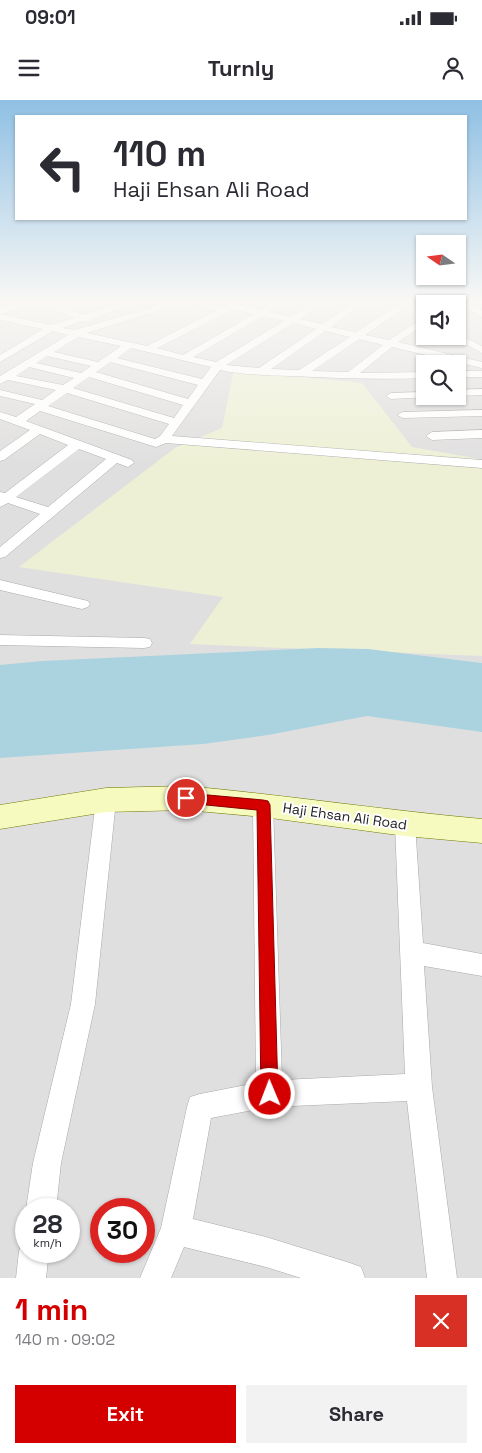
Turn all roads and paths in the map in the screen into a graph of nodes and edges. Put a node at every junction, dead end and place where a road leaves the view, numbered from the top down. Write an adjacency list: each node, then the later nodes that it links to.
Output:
1 (40, 356): 14 (street)
2 (82, 356): 13 (street)
3 (106, 356): 13 (street)
4 (113, 356): 13 (street)
5 (176, 356): 12 (street)
6 (188, 356): 12 (street)
7 (233, 356): 16 (street)
8 (283, 356): 17 (street)
9 (325, 356): 18 (street)
10 (376, 356): 23 (street)
11 (442, 356): 15 (street)
12 (184, 358): 16 (street)
13 (109, 359): 21 (street); 25 (street)
14 (27, 364): 21 (street); 24 (street)
15 (482, 365)
16 (217, 366): 17 (street); 25 (street)
17 (260, 372): 18 (street)
18 (300, 374): 23 (street)
19 (466, 374): 20 (street)
20 (482, 374)
21 (85, 375): 26 (street); 32 (street)
22 (416, 375): 23 (street)
23 (352, 376)
24 (4, 379): 26 (street)
25 (204, 383): 32 (street)
26 (65, 389): 33 (street); 38 (street)
27 (482, 392): 29 (street)
28 (0, 393): 33 (street)
29 (466, 393)
30 (416, 395): 31 (street)
31 (391, 396)
32 (190, 403): 38 (street)
33 (41, 405): 37 (street); 42 (street)
34 (482, 412): 35 (street)
35 (403, 415)
36 (1, 417): 37 (street)
37 (17, 422): 39 (street)
38 (176, 422): 42 (street)
39 (38, 430): 43 (street); 44 (street)
40 (482, 434): 41 (street)
41 (432, 436)
42 (164, 439): 45 (street)
43 (77, 444): 46 (street); 47 (street)
44 (0, 457)
45 (482, 464)
46 (2, 499): 47 (street)
47 (51, 512): 48 (street)
48 (0, 554)
49 (0, 585): 50 (street)
50 (82, 604)
51 (0, 640): 52 (street)
52 (144, 643)
53 (106, 800): 54 (street, Haji Ehsan Ali Road); 55 (street, Haji Ehsan Ali Road); 62 (street)
54 (263, 805): 56 (street, Haji Ehsan Ali Road); 61 (street)
55 (0, 817)
56 (405, 824): 57 (street, Haji Ehsan Ali Road); 58 (street)
57 (482, 831)
58 (411, 952): 59 (street); 60 (street)
59 (482, 965)
60 (419, 1087): 61 (street); 68 (street)
61 (270, 1094): 63 (street)
62 (43, 1198)
63 (176, 1230): 66 (street); 67 (street)
64 (32, 1263): 65 (street)
65 (30, 1278)
66 (155, 1278)
67 (350, 1278)
68 (442, 1278)

